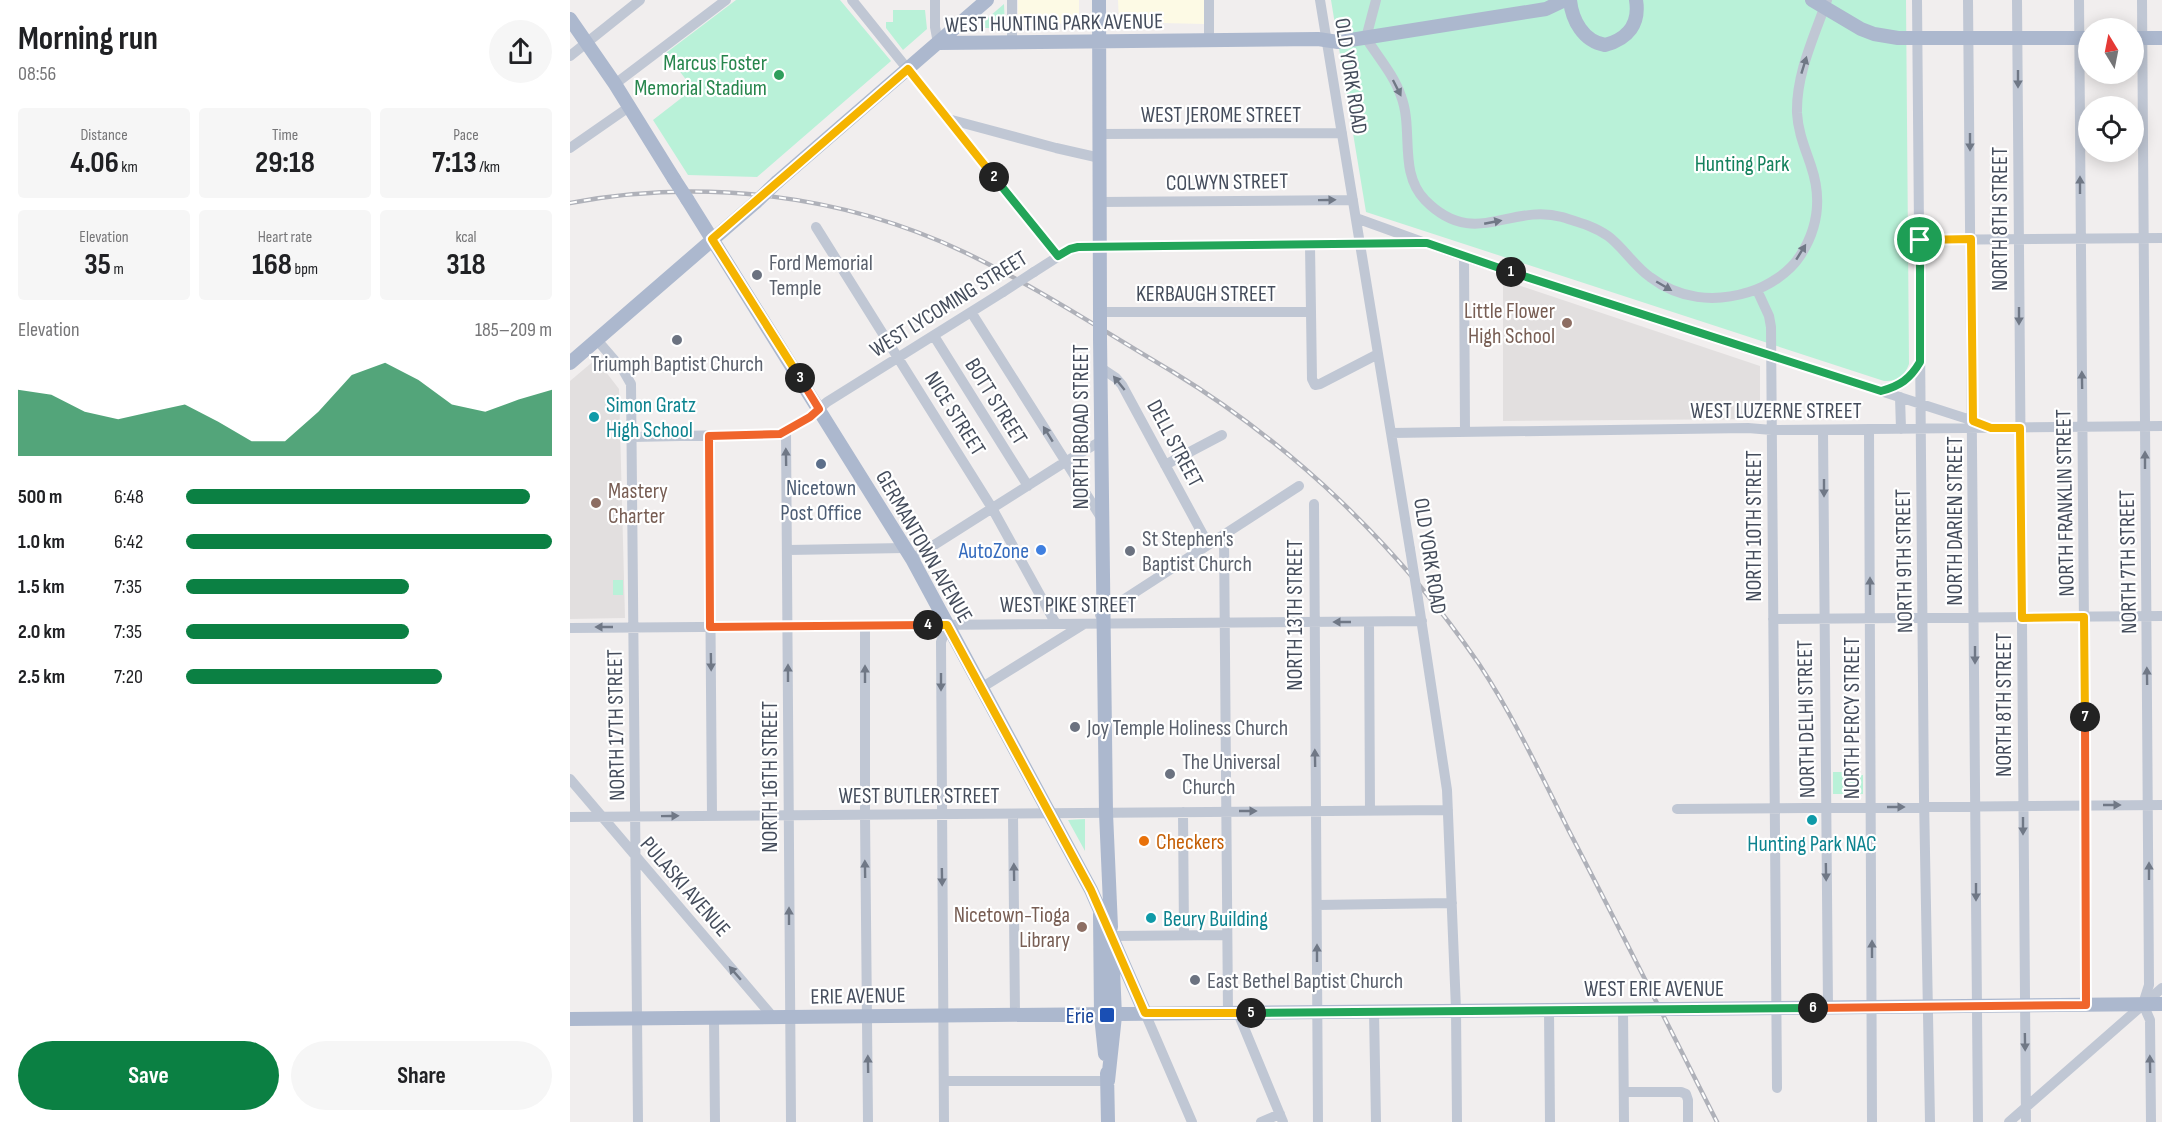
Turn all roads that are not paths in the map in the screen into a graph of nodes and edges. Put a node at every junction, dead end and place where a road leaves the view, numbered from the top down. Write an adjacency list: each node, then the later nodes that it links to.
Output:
1 (640, 0): 34 (street)
2 (726, 0): 41 (street)
3 (852, 0): 40 (street)
4 (935, 0): 38 (street)
5 (987, 0): 38 (main road)
6 (1012, 0): 37 (street)
7 (1099, 0): 35 (main road, NORTH BROAD STREET)
8 (1209, 0): 33 (street)
9 (1320, 0): 36 (street, OLD YORK ROAD)
10 (1376, 0): 26 (street)
11 (1565, 0): 21 (main road, WEST HUNTING PARK AVENUE)
12 (1570, 0): 25 (main road, WEST HUNTING PARK AVENUE)
13 (1812, 0): 20 (main road)
14 (1917, 0): 31 (street, NORTH 9TH STREET)
15 (1968, 0): 32 (street, NORTH DARIEN STREET)
16 (2017, 0): 27 (street, NORTH 8TH STREET)
17 (2079, 0): 22 (street, NORTH FRANKLIN STREET)
18 (2142, 0): 23 (street, NORTH 7TH STREET)
19 (1639, 4): 25 (main road, WEST HUNTING PARK AVENUE)
20 (1826, 4): 31 (main road); 67 (street, one-way to 20)
21 (1546, 9): 25 (main road, WEST HUNTING PARK AVENUE); 26 (main road, WEST HUNTING PARK AVENUE)
22 (2081, 18)
23 (2140, 18)
24 (570, 19): 34 (main road, GERMANTOWN AVENUE)
25 (1575, 20)
26 (1366, 38): 36 (main road, WEST HUNTING PARK AVENUE); 67 (street, one-way to 67)
27 (2017, 38): 28 (main road); 32 (main road); 59 (street, NORTH 8TH STREET, one-way to 59)
28 (2078, 38)
29 (2144, 38): 30 (main road)
30 (2162, 38)
31 (1917, 39): 32 (main road); 60 (street, NORTH 9TH STREET)
32 (1969, 39): 58 (street, NORTH DARIEN STREET, one-way to 58)
33 (1209, 40): 35 (main road, WEST HUNTING PARK AVENUE); 36 (main road, WEST HUNTING PARK AVENUE)
34 (586, 41): 39 (street); 41 (main road, GERMANTOWN AVENUE)
35 (1099, 41): 37 (main road, WEST HUNTING PARK AVENUE); 47 (main road, NORTH BROAD STREET)
36 (1327, 41): 46 (street, OLD YORK ROAD)
37 (1012, 42): 38 (main road, WEST HUNTING PARK AVENUE)
38 (938, 43): 40 (main road, WEST HUNTING PARK AVENUE)
39 (570, 56)
40 (908, 69): 45 (street); 57 (main road, WEST HUNTING PARK AVENUE, bridge)
41 (615, 84): 44 (main road, GERMANTOWN AVENUE)
42 (2082, 84): 54 (street, NORTH FRANKLIN STREET, one-way to 42)
43 (2139, 84): 55 (street, NORTH 7TH STREET)
44 (629, 106): 48 (street); 57 (main road, GERMANTOWN AVENUE, bridge)
45 (948, 119): 49 (street); 65 (street)
46 (1342, 133): 47 (street, WEST JEROME STREET); 50 (street, OLD YORK ROAD)
47 (1100, 134): 49 (main road, NORTH BROAD STREET)
48 (570, 148)
49 (1100, 158): 51 (main road, NORTH BROAD STREET)
50 (1353, 200): 51 (street, COLWYN STREET, one-way to 50); 52 (street, OLD YORK ROAD)
51 (1100, 202): 64 (main road, NORTH BROAD STREET)
52 (1356, 218): 61 (street, WEST LYCOMING STREET); 63 (street, OLD YORK ROAD)
53 (816, 226): 75 (street, NICE STREET)
54 (2080, 238): 55 (street); 59 (street); 86 (street, NORTH FRANKLIN STREET, one-way to 54)
55 (2144, 238): 56 (street); 84 (street, NORTH 7TH STREET)
56 (2162, 238)
57 (712, 239): 72 (main road, WEST HUNTING PARK AVENUE); 82 (main road, GERMANTOWN AVENUE)
58 (1971, 239): 59 (street); 60 (street); 83 (street, NORTH DARIEN STREET)
59 (2019, 239): 87 (street, NORTH 8TH STREET, one-way to 87)
60 (1920, 240): 76 (street, NORTH 9TH STREET)
61 (1427, 243): 63 (street, WEST LYCOMING STREET); 66 (street, WEST LYCOMING STREET)
62 (1310, 244): 63 (street, WEST LYCOMING STREET); 64 (street, WEST LYCOMING STREET); 69 (street)
63 (1360, 244): 73 (street, OLD YORK ROAD)
64 (1101, 246): 65 (street, WEST LYCOMING STREET); 70 (main road, NORTH BROAD STREET)
65 (1058, 256): 68 (street, WEST LYCOMING STREET, bridge)
66 (1464, 257): 74 (street, WEST LYCOMING STREET); 93 (street)
67 (1757, 290): 74 (street, NORTH 10TH STREET)
68 (971, 312): 71 (street, WEST LYCOMING STREET); 100 (street, one-way to 68)
69 (1311, 312): 70 (street, KERBAUGH STREET); 73 (street)
70 (1100, 314): 78 (main road, NORTH BROAD STREET, bridge)
71 (934, 336): 75 (street, WEST LYCOMING STREET); 102 (street, BOTT STREET)
72 (597, 339): 77 (main road, WEST HUNTING PARK AVENUE); 97 (street, NORTH 17TH STREET)
73 (1378, 354): 95 (street, OLD YORK ROAD)
74 (1771, 357): 79 (street, WEST LYCOMING STREET); 91 (street, NORTH 10TH STREET)
75 (898, 358): 82 (street, WEST LYCOMING STREET); 105 (street, NICE STREET)
76 (1920, 362): 79 (street); 81 (street, NORTH 9TH STREET)
77 (570, 363)
78 (1101, 368): 99 (main road, NORTH BROAD STREET); 101 (street, DELL STREET, one-way to 78)
79 (1881, 391): 80 (street, WEST LYCOMING STREET)
80 (1900, 396): 81 (street, WEST LYCOMING STREET); 89 (street)
81 (1921, 403): 83 (street, WEST LYCOMING STREET); 90 (street, NORTH 9TH STREET)
82 (819, 409): 94 (street); 110 (main road, GERMANTOWN AVENUE)
83 (1973, 424): 87 (street, WEST LYCOMING STREET); 90 (street, WEST LUZERNE STREET); 116 (street, NORTH DARIEN STREET)
84 (2145, 426): 85 (street); 86 (street); 111 (street, NORTH 7TH STREET, one-way to 84)
85 (2162, 426)
86 (2083, 427): 87 (street); 113 (street, NORTH FRANKLIN STREET)
87 (2020, 428): 117 (street, NORTH 8TH STREET)
88 (1869, 429): 89 (street, WEST LUZERNE STREET); 92 (street, WEST LUZERNE STREET); 120 (street, NORTH PERCY STREET, one-way to 88)
89 (1901, 429): 90 (street, WEST LUZERNE STREET)
90 (1921, 429): 115 (street, NORTH 9TH STREET)
91 (1772, 430): 92 (street, WEST LUZERNE STREET); 93 (street, WEST LUZERNE STREET); 118 (street, NORTH 10TH STREET)
92 (1823, 430): 119 (street, NORTH DELHI STREET, one-way to 119)
93 (1465, 431): 95 (street, WEST LUZERNE STREET)
94 (786, 432): 98 (street); 109 (street, NORTH 16TH STREET, one-way to 94)
95 (1391, 433): 121 (street, OLD YORK ROAD, bridge)
96 (1222, 435): 101 (street)
97 (632, 436): 98 (street); 130 (street, NORTH 17TH STREET)
98 (709, 436): 131 (street)
99 (1101, 441): 100 (street); 106 (main road, NORTH BROAD STREET)
100 (1065, 462): 102 (street); 106 (street)
101 (1165, 465): 108 (street, DELL STREET)
102 (1028, 486): 105 (street)
103 (1299, 486): 107 (street)
104 (1314, 504): 122 (street, NORTH 13TH STREET)
105 (992, 508): 110 (street); 125 (street, NICE STREET)
106 (1101, 519): 114 (main road, NORTH BROAD STREET)
107 (1224, 535): 108 (street); 124 (street)
108 (1208, 544): 114 (street)
109 (788, 550): 110 (street); 129 (street, NORTH 16TH STREET)
110 (909, 553): 128 (main road, GERMANTOWN AVENUE)
111 (2146, 616): 112 (street); 113 (street); 136 (street, NORTH 7TH STREET, one-way to 111)
112 (2162, 616)
113 (2084, 617): 117 (street); 135 (street, NORTH FRANKLIN STREET)
114 (1103, 618): 124 (street, WEST PIKE STREET); 126 (street, WEST PIKE STREET); 151 (main road, NORTH BROAD STREET)
115 (1923, 618): 116 (street); 120 (street); 142 (street, NORTH 9TH STREET)
116 (1974, 618): 117 (street); 138 (street, NORTH DARIEN STREET, one-way to 138)
117 (2022, 618): 139 (street, NORTH 8TH STREET)
118 (1773, 619): 119 (street); 143 (street, NORTH 10TH STREET)
119 (1824, 619): 120 (street); 140 (street, NORTH DELHI STREET)
120 (1870, 619): 141 (street, NORTH PERCY STREET)
121 (1422, 621): 123 (street, WEST PIKE STREET); 145 (street, OLD YORK ROAD)
122 (1313, 622): 123 (street, WEST PIKE STREET, one-way to 122); 124 (street, WEST PIKE STREET); 149 (street, NORTH 13TH STREET, one-way to 122)
123 (1369, 622): 147 (street)
124 (1226, 623): 146 (street)
125 (1056, 624): 126 (street, WEST PIKE STREET); 128 (street, WEST PIKE STREET)
126 (1084, 624): 133 (street)
127 (865, 625): 128 (street, WEST PIKE STREET); 129 (street, WEST PIKE STREET); 155 (street, one-way to 127)
128 (947, 625): 133 (main road, GERMANTOWN AVENUE); 152 (street, one-way to 152)
129 (788, 626): 131 (street, WEST PIKE STREET); 154 (street, NORTH 16TH STREET, one-way to 129)
130 (634, 627): 131 (street, WEST PIKE STREET); 132 (street, WEST PIKE STREET, one-way to 132); 156 (street, NORTH 17TH STREET)
131 (710, 627): 157 (street, one-way to 157)
132 (570, 628)
133 (981, 688): 150 (main road, GERMANTOWN AVENUE)
134 (570, 779): 159 (street, PULASKI AVENUE)
135 (2086, 805): 136 (street, one-way to 136); 139 (street); 171 (street, NORTH FRANKLIN STREET)
136 (2149, 805): 137 (street); 169 (street, NORTH 7TH STREET, one-way to 136)
137 (2162, 805)
138 (1976, 806): 139 (street); 142 (street); 172 (street, NORTH DARIEN STREET, one-way to 172)
139 (2023, 806): 173 (street, NORTH 8TH STREET, one-way to 173)
140 (1826, 807): 141 (street); 143 (street); 177 (street, NORTH DELHI STREET, one-way to 177)
141 (1872, 807): 142 (street, one-way to 142); 174 (street, NORTH PERCY STREET, one-way to 141)
142 (1925, 807): 175 (street, NORTH 9TH STREET)
143 (1774, 808): 144 (street); 176 (street, NORTH 10TH STREET)
144 (1677, 809)
145 (1448, 810): 147 (street, WEST BUTLER STREET); 162 (street, OLD YORK ROAD)
146 (1226, 811): 148 (street, WEST BUTLER STREET); 149 (street, WEST BUTLER STREET, one-way to 149); 166 (street)
147 (1370, 811): 149 (street, WEST BUTLER STREET)
148 (1183, 812): 151 (street, WEST BUTLER STREET); 165 (street)
149 (1316, 812): 163 (street, NORTH 13TH STREET)
150 (1050, 813): 151 (street, WEST BUTLER STREET); 153 (street, WEST BUTLER STREET); 164 (main road, GERMANTOWN AVENUE)
151 (1106, 813): 160 (main road, NORTH BROAD STREET)
152 (941, 814): 153 (street, WEST BUTLER STREET); 155 (street, WEST BUTLER STREET); 188 (street, one-way to 188)
153 (1013, 814): 186 (street, one-way to 153)
154 (789, 815): 155 (street, WEST BUTLER STREET); 157 (street, WEST BUTLER STREET); 190 (street, NORTH 16TH STREET, one-way to 154)
155 (865, 815): 187 (street, one-way to 155)
156 (636, 816): 157 (street, WEST BUTLER STREET, one-way to 157); 159 (street, WEST BUTLER STREET); 161 (street, NORTH 17TH STREET)
157 (712, 816)
158 (570, 817): 159 (street, WEST BUTLER STREET)
159 (602, 817): 161 (street, PULASKI AVENUE)
160 (1107, 853): 164 (main road, NORTH BROAD STREET); 167 (main road, NORTH BROAD STREET)
161 (636, 857): 189 (street, PULASKI AVENUE, one-way to 161); 191 (street, NORTH 17TH STREET)
162 (1452, 903): 163 (street); 181 (street, OLD YORK ROAD)
163 (1317, 905): 182 (street, NORTH 13TH STREET, one-way to 163)
164 (1100, 908): 167 (main road, GERMANTOWN AVENUE); 185 (main road, NORTH BROAD STREET)
165 (1184, 935): 166 (street); 167 (street)
166 (1227, 935): 184 (street)
167 (1112, 936): 183 (main road, GERMANTOWN AVENUE); 185 (main road, NORTH BROAD STREET)
168 (2162, 988): 169 (street)
169 (2143, 1004): 170 (main road, WEST ERIE AVENUE); 171 (main road, WEST ERIE AVENUE); 198 (street); 219 (street, NORTH 7TH STREET, one-way to 169)
170 (2162, 1004)
171 (2086, 1005): 173 (main road, WEST ERIE AVENUE)
172 (1976, 1006): 173 (main road, WEST ERIE AVENUE); 175 (main road, WEST ERIE AVENUE); 216 (street, NORTH DARIEN STREET)
173 (2024, 1006): 198 (street, NORTH 8TH STREET, one-way to 198)
174 (1872, 1007): 175 (main road, WEST ERIE AVENUE); 177 (main road, WEST ERIE AVENUE); 214 (street, NORTH PERCY STREET)
175 (1927, 1007): 215 (street, NORTH 9TH STREET)
176 (1776, 1008): 177 (main road, WEST ERIE AVENUE); 178 (main road, WEST ERIE AVENUE, bridge); 196 (street, NORTH 10TH STREET)
177 (1828, 1008)
178 (1623, 1009): 179 (main road, WEST ERIE AVENUE); 197 (street)
179 (1549, 1010): 181 (main road, WEST ERIE AVENUE); 211 (street)
180 (1374, 1011): 181 (main road, WEST ERIE AVENUE); 182 (main road, WEST ERIE AVENUE); 209 (street)
181 (1456, 1011): 210 (street, OLD YORK ROAD)
182 (1317, 1012): 184 (main road, WEST ERIE AVENUE); 208 (street, NORTH 13TH STREET)
183 (1145, 1013): 184 (main road, WEST ERIE AVENUE); 185 (main road, ERIE AVENUE); 206 (street, GERMANTOWN AVENUE)
184 (1232, 1013): 199 (street)
185 (1108, 1014): 186 (main road, ERIE AVENUE); 195 (main road, NORTH BROAD STREET)
186 (1016, 1015): 188 (main road, ERIE AVENUE)
187 (867, 1016): 188 (main road, ERIE AVENUE); 190 (main road, ERIE AVENUE); 203 (street, one-way to 187)
188 (945, 1016): 194 (street)
189 (773, 1017): 190 (main road, ERIE AVENUE); 192 (main road, ERIE AVENUE)
190 (790, 1017): 202 (street, NORTH 16TH STREET)
191 (638, 1018): 192 (main road, ERIE AVENUE); 193 (main road, ERIE AVENUE); 200 (street, NORTH 17TH STREET)
192 (714, 1018): 201 (street)
193 (570, 1019)
194 (944, 1081): 195 (street); 204 (street)
195 (1108, 1081): 205 (main road, NORTH BROAD STREET)
196 (1776, 1088)
197 (1624, 1092): 212 (street); 213 (street)
198 (2026, 1107): 217 (street); 218 (street, NORTH 8TH STREET)
199 (1282, 1118): 207 (street)
200 (638, 1122)
201 (715, 1122)
202 (791, 1122)
203 (868, 1122)
204 (944, 1122)
205 (1108, 1122)
206 (1192, 1122)
207 (1261, 1122)
208 (1318, 1122)
209 (1376, 1122)
210 (1457, 1122)
211 (1550, 1122)
212 (1624, 1122)
213 (1688, 1122)
214 (1872, 1122)
215 (1930, 1122)
216 (1978, 1122)
217 (2009, 1122)
218 (2026, 1122)
219 (2151, 1122)

